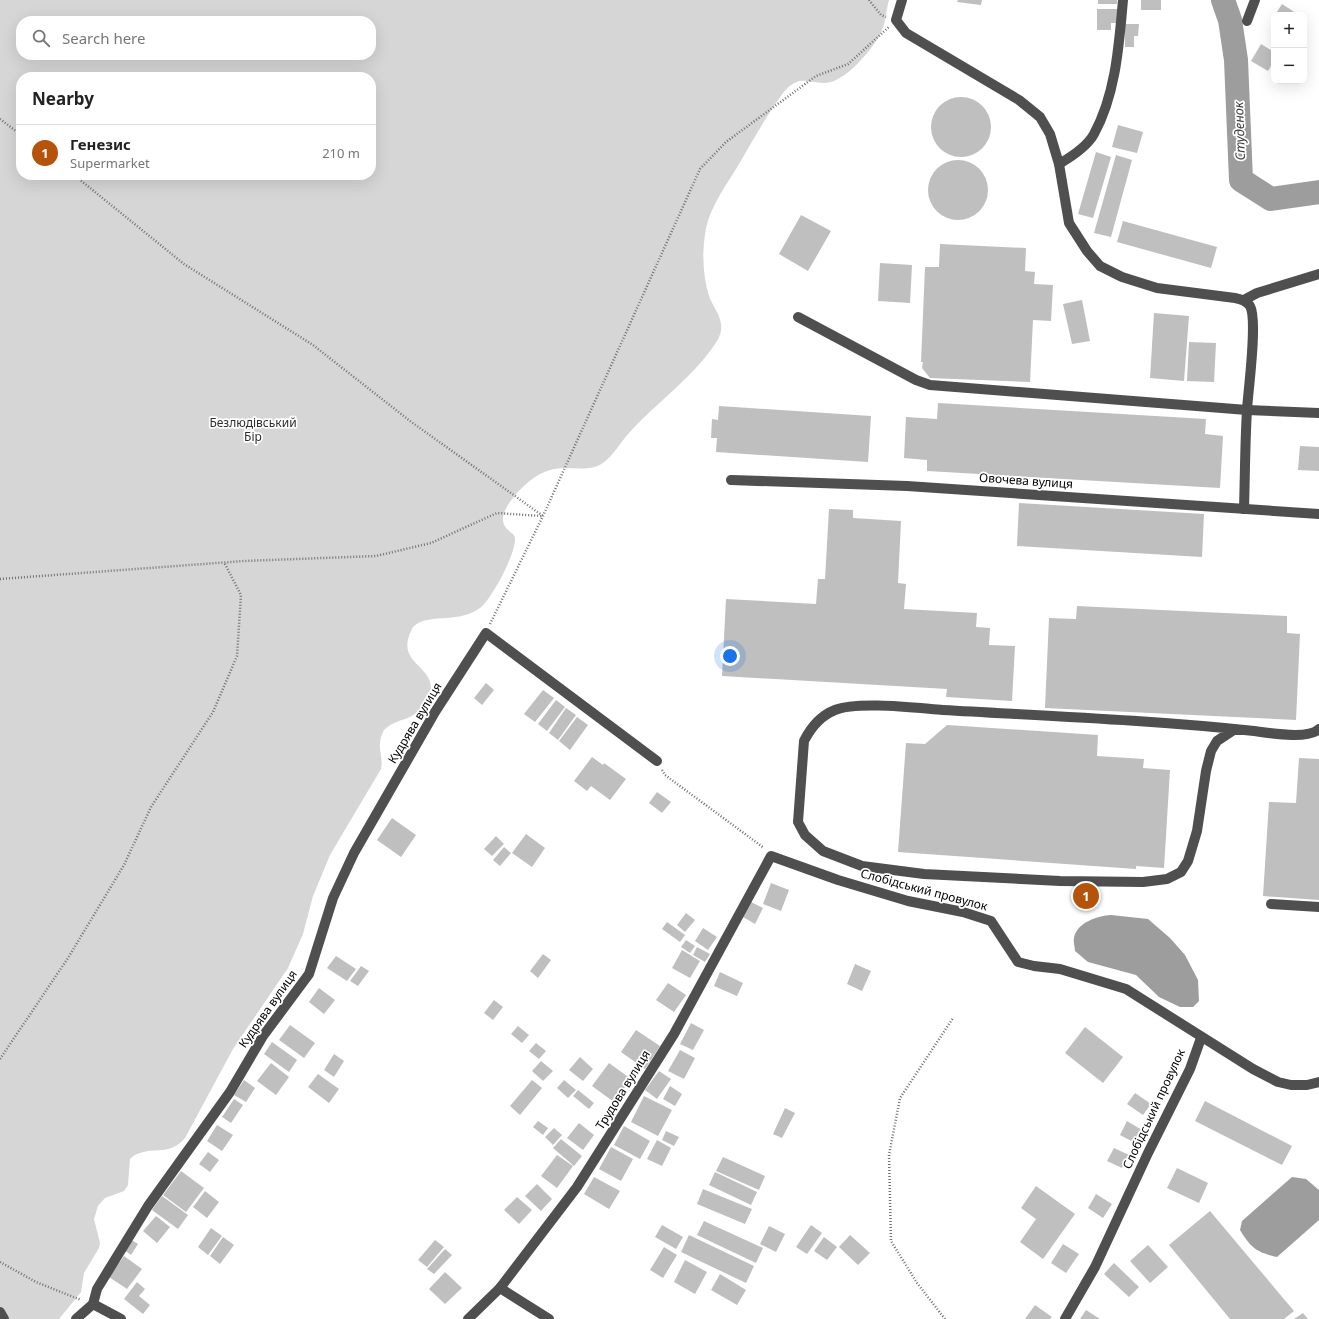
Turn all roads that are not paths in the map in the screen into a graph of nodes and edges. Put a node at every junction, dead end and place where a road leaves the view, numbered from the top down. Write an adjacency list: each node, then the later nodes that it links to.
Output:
1 (902, 0): 5 (street)
2 (1123, 0): 5 (street)
3 (1256, 0): 4 (street)
4 (1247, 21)
5 (1059, 164): 7 (street)
6 (1319, 274): 7 (street)
7 (1244, 300): 9 (street)
8 (798, 317): 9 (street)
9 (1247, 410): 10 (street); 12 (street)
10 (1319, 413)
11 (731, 480): 12 (street, Овочева вулиця)
12 (1244, 509): 13 (street, Овочева вулиця)
13 (1319, 514)
14 (1319, 728): 15 (street)
15 (1235, 729): 15 (street)
16 (656, 762): 23 (street, Кудрява вулиця)
17 (771, 856): 20 (street, Слобідський провулок); 22 (street, Трудова вулиця)
18 (1271, 904): 19 (street)
19 (1319, 907)
20 (1201, 1038): 21 (street); 30 (street, Слобідський провулок)
21 (1319, 1082)
22 (500, 1288): 28 (street, Трудова вулиця); 29 (street)
23 (93, 1304): 26 (street, Кудрява вулиця); 27 (street)
24 (0, 1312): 25 (street)
25 (4, 1319)
26 (76, 1319)
27 (120, 1319)
28 (468, 1319)
29 (549, 1319)
30 (1065, 1319)

